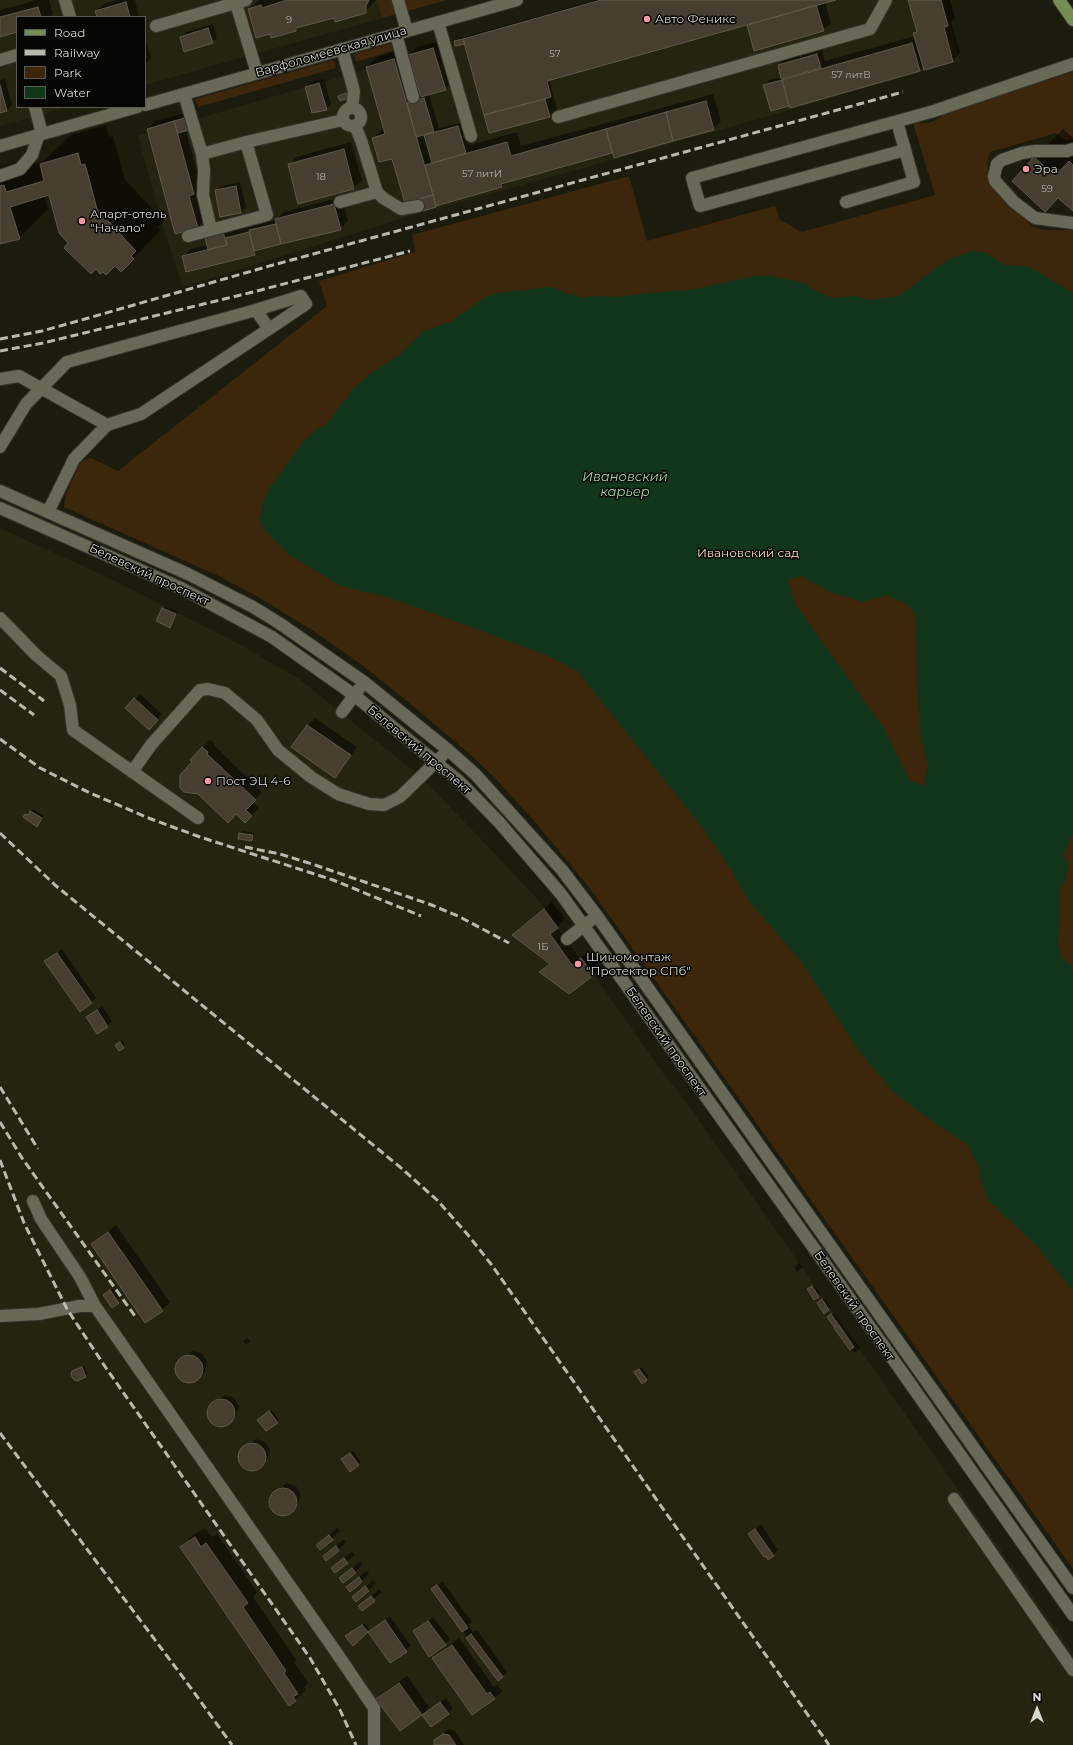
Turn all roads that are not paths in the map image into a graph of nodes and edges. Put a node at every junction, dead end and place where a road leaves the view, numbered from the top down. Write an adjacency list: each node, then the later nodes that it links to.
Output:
1 (65, 0): 7 (street)
2 (398, 0): 11 (street)
3 (517, 0): 9 (street, Варфоломеевская улица)
4 (886, 0): 24 (street)
5 (1059, 0): 8 (main road)
6 (239, 1): 10 (street); 16 (street)
7 (70, 16)
8 (1073, 20)
9 (438, 22): 11 (street, Варфоломеевская улица); 29 (street)
10 (156, 26)
11 (402, 32): 12 (street, Варфоломеевская улица); 18 (street)
12 (342, 49): 16 (street, Варфоломеевская улица); 22 (street)
13 (16, 55): 14 (street)
14 (0, 60)
15 (1073, 64): 26 (street)
16 (256, 73): 17 (street, Варфоломеевская улица)
17 (184, 94): 19 (street, Варфоломеевская улица); 34 (street)
18 (413, 97)
19 (146, 105)
20 (35, 108): 28 (street)
21 (129, 108): 23 (street)
22 (352, 108): 25 (street); 27 (street)
23 (98, 112): 28 (street)
24 (558, 117)
25 (343, 120): 27 (street); 30 (street)
26 (897, 122): 32 (street); 32 (street)
27 (354, 126): 36 (street)
28 (41, 134): 31 (street); 35 (street)
29 (471, 136)
30 (246, 142): 34 (street); 41 (street)
31 (0, 146)
32 (905, 150): 38 (street)
33 (1073, 150): 40 (street)
34 (202, 154): 41 (street)
35 (0, 176)
36 (377, 192): 37 (street); 39 (street)
37 (340, 202)
38 (846, 202)
39 (418, 206)
40 (1073, 223)
41 (212, 229): 42 (street)
42 (188, 236)
43 (256, 310): 44 (street); 44 (street); 46 (street)
44 (269, 329): 47 (street)
45 (0, 379): 46 (street)
46 (42, 388): 47 (street); 48 (street)
47 (107, 425): 51 (street)
48 (0, 447)
49 (0, 491): 51 (street, Белевский проспект)
50 (0, 508): 54 (street, Белевский проспект)
51 (48, 512): 53 (street, Белевский проспект)
52 (0, 618): 58 (street)
53 (364, 682): 54 (street); 56 (street, Белевский проспект)
54 (354, 695): 55 (street); 57 (street, Белевский проспект)
55 (342, 712)
56 (448, 750): 57 (street); 60 (street, Белевский проспект)
57 (436, 761): 58 (street); 61 (street, Белевский проспект)
58 (132, 772): 59 (street)
59 (198, 818)
60 (597, 916): 61 (street); 67 (street, Белевский проспект)
61 (584, 926): 62 (street); 68 (street, Белевский проспект)
62 (567, 939)
63 (33, 1201): 64 (street)
64 (95, 1306): 65 (street); 70 (street)
65 (0, 1316)
66 (954, 1499): 69 (street)
67 (1073, 1588)
68 (1073, 1615)
69 (1073, 1670)
70 (374, 1745)

